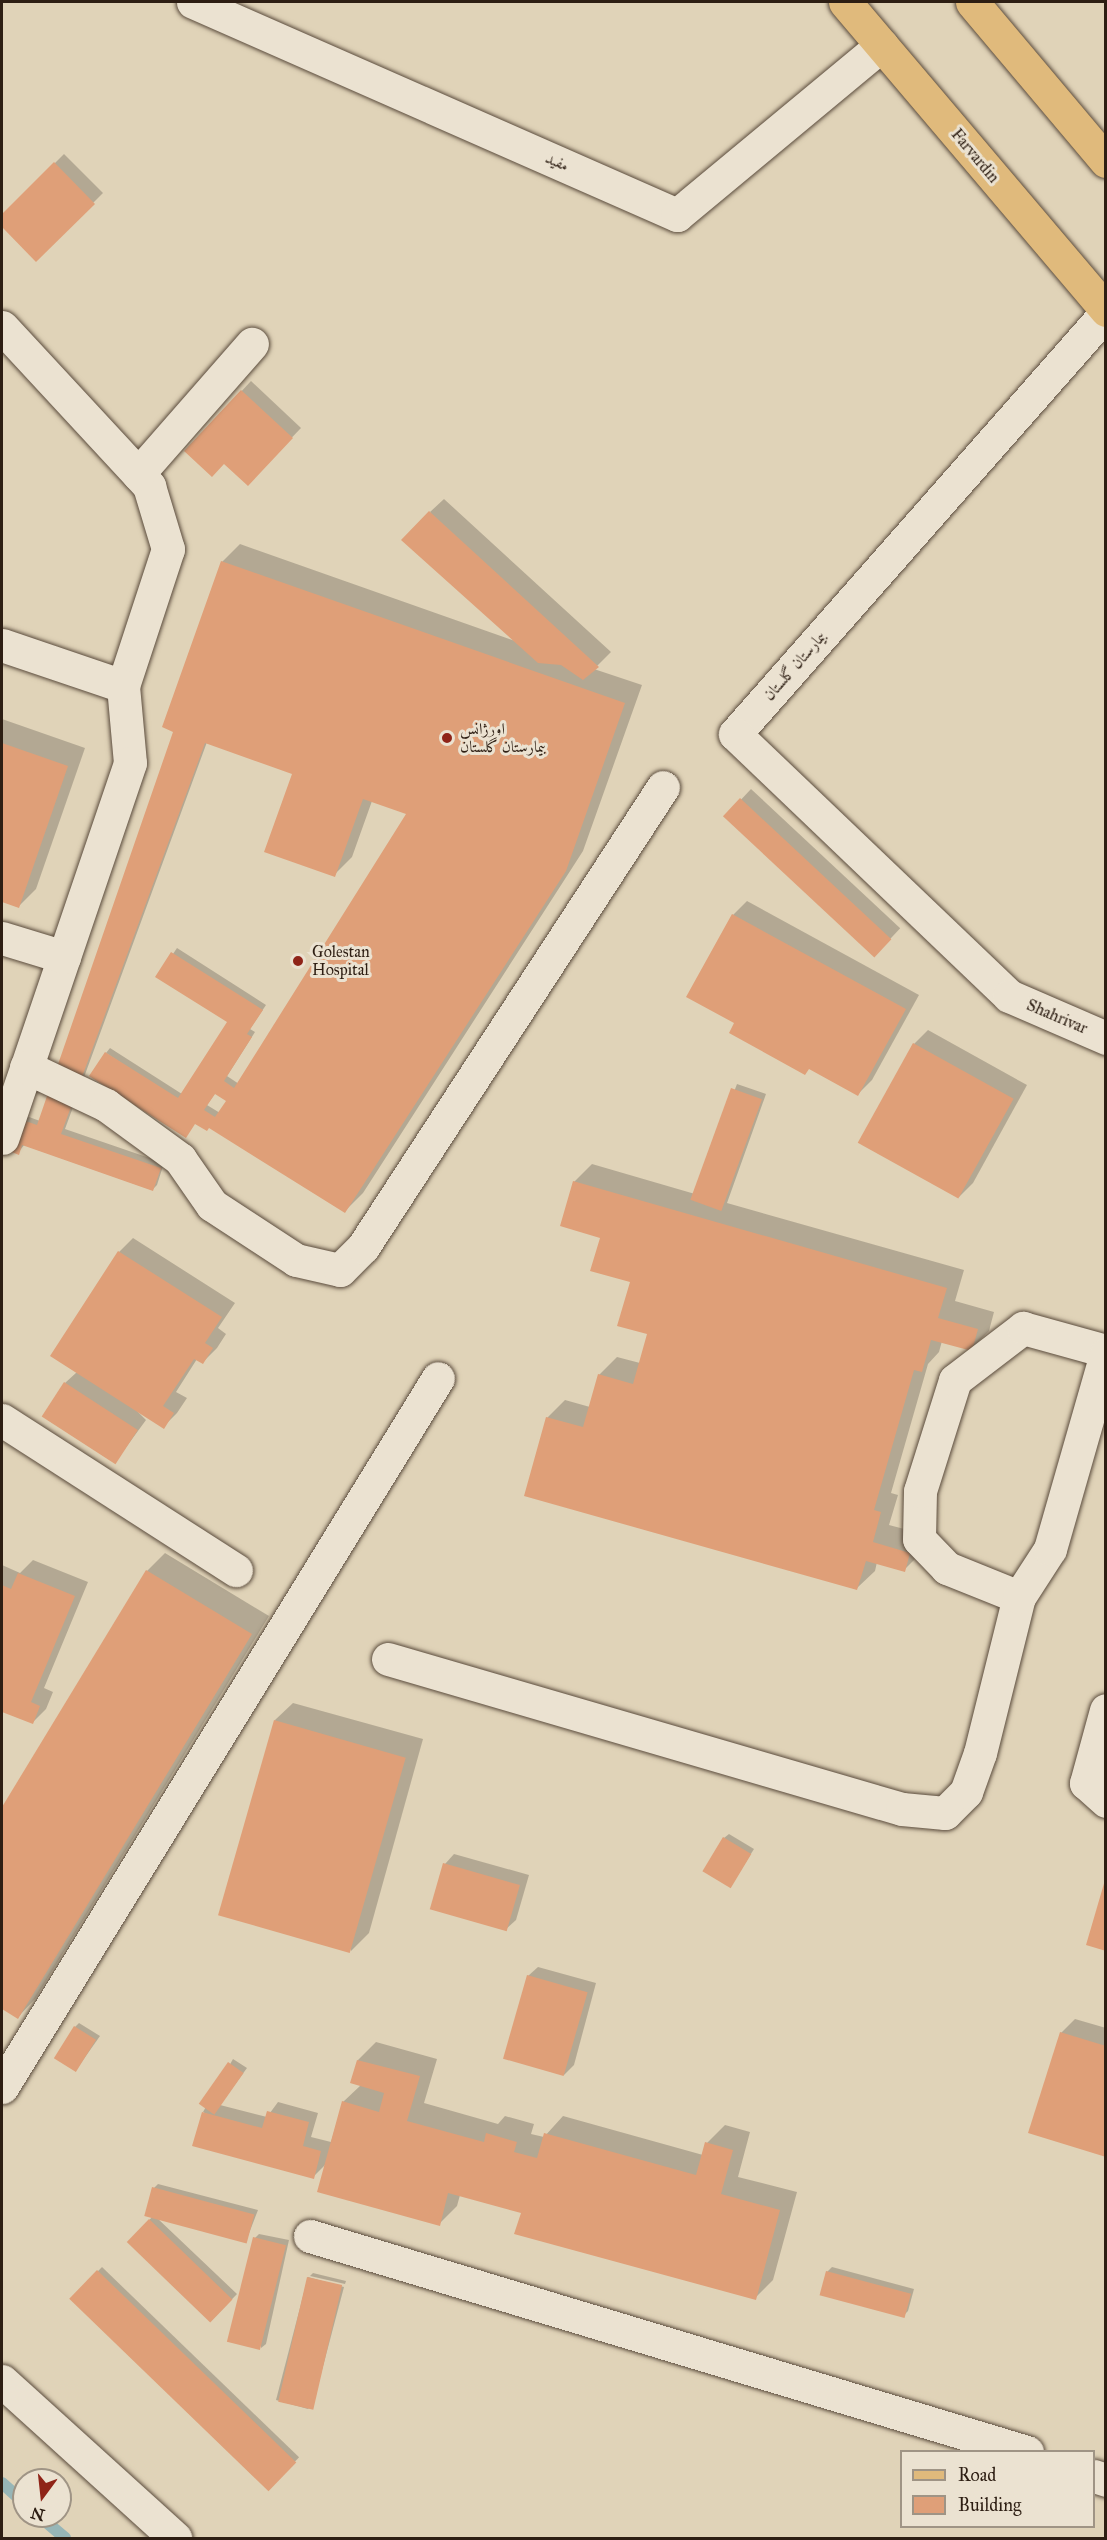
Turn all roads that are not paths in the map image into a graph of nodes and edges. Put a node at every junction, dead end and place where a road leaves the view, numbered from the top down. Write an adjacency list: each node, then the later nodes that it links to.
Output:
1 (194, 2): 4 (street, مفید)
2 (845, 2): 4 (main road, Farvardin)
3 (972, 2): 5 (main road)
4 (882, 45): 6 (main road, Farvardin)
5 (1106, 161)
6 (1106, 312): 15 (street, بیمارستان گلستان)
7 (2, 327): 9 (street)
8 (252, 344): 9 (street)
9 (138, 474): 11 (street)
10 (2, 645): 11 (street)
11 (123, 686): 14 (street)
12 (663, 787): 17 (street)
13 (2, 938): 14 (street)
14 (63, 957): 17 (street)
15 (1008, 996): 16 (street, Shahrivar)
16 (1106, 1038)
17 (26, 1066): 18 (street)
18 (8, 1096): 19 (street)
19 (2, 1138)
20 (1106, 1353): 24 (street); 24 (street)
21 (438, 1378): 28 (street)
22 (2, 1420): 23 (street)
23 (236, 1570)
24 (1019, 1597): 25 (street)
25 (388, 1659)
26 (1106, 1710): 27 (street)
27 (1106, 1801)
28 (2, 2087)
29 (310, 2236): 31 (street)
30 (2, 2381): 32 (street)
31 (1024, 2450)
32 (175, 2538)

